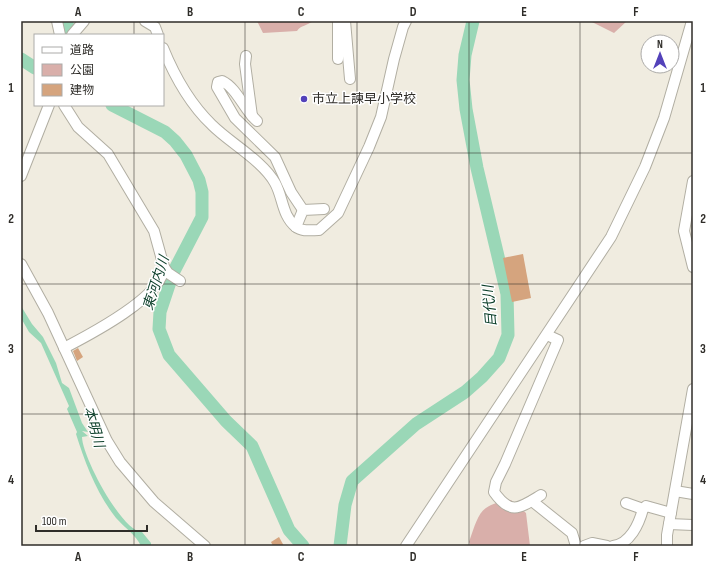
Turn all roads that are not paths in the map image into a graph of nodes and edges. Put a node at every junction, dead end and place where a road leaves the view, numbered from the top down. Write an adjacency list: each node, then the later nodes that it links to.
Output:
1 (57, 21): 9 (street)
2 (84, 21): 10 (street)
3 (145, 21): 8 (street)
4 (338, 21): 13 (street)
5 (345, 21): 14 (street)
6 (406, 21): 21 (street)
7 (692, 21): 26 (street)
8 (157, 28)
9 (60, 34)
10 (73, 34)
11 (164, 51): 21 (street)
12 (246, 56): 20 (street)
13 (338, 59)
14 (350, 79)
15 (49, 106): 17 (street)
16 (65, 106): 24 (street)
17 (21, 176)
18 (693, 180): 23 (street)
19 (324, 209): 20 (street)
20 (303, 210): 21 (street)
21 (296, 227)
22 (21, 264): 27 (street)
23 (693, 267)
24 (166, 270): 25 (street); 27 (street)
25 (180, 281)
26 (547, 335): 32 (street); 39 (street)
27 (64, 348): 38 (street)
28 (693, 389): 29 (street)
29 (675, 491): 30 (street); 35 (street)
30 (693, 494)
31 (541, 495): 32 (street)
32 (532, 501): 40 (street)
33 (626, 502): 34 (street)
34 (643, 509): 35 (street); 43 (street)
35 (671, 513): 36 (street)
36 (669, 524): 37 (street); 44 (street)
37 (693, 525)
38 (205, 546)
39 (406, 546)
40 (576, 546)
41 (584, 546): 42 (street)
42 (607, 546)
43 (613, 546)
44 (667, 546)

